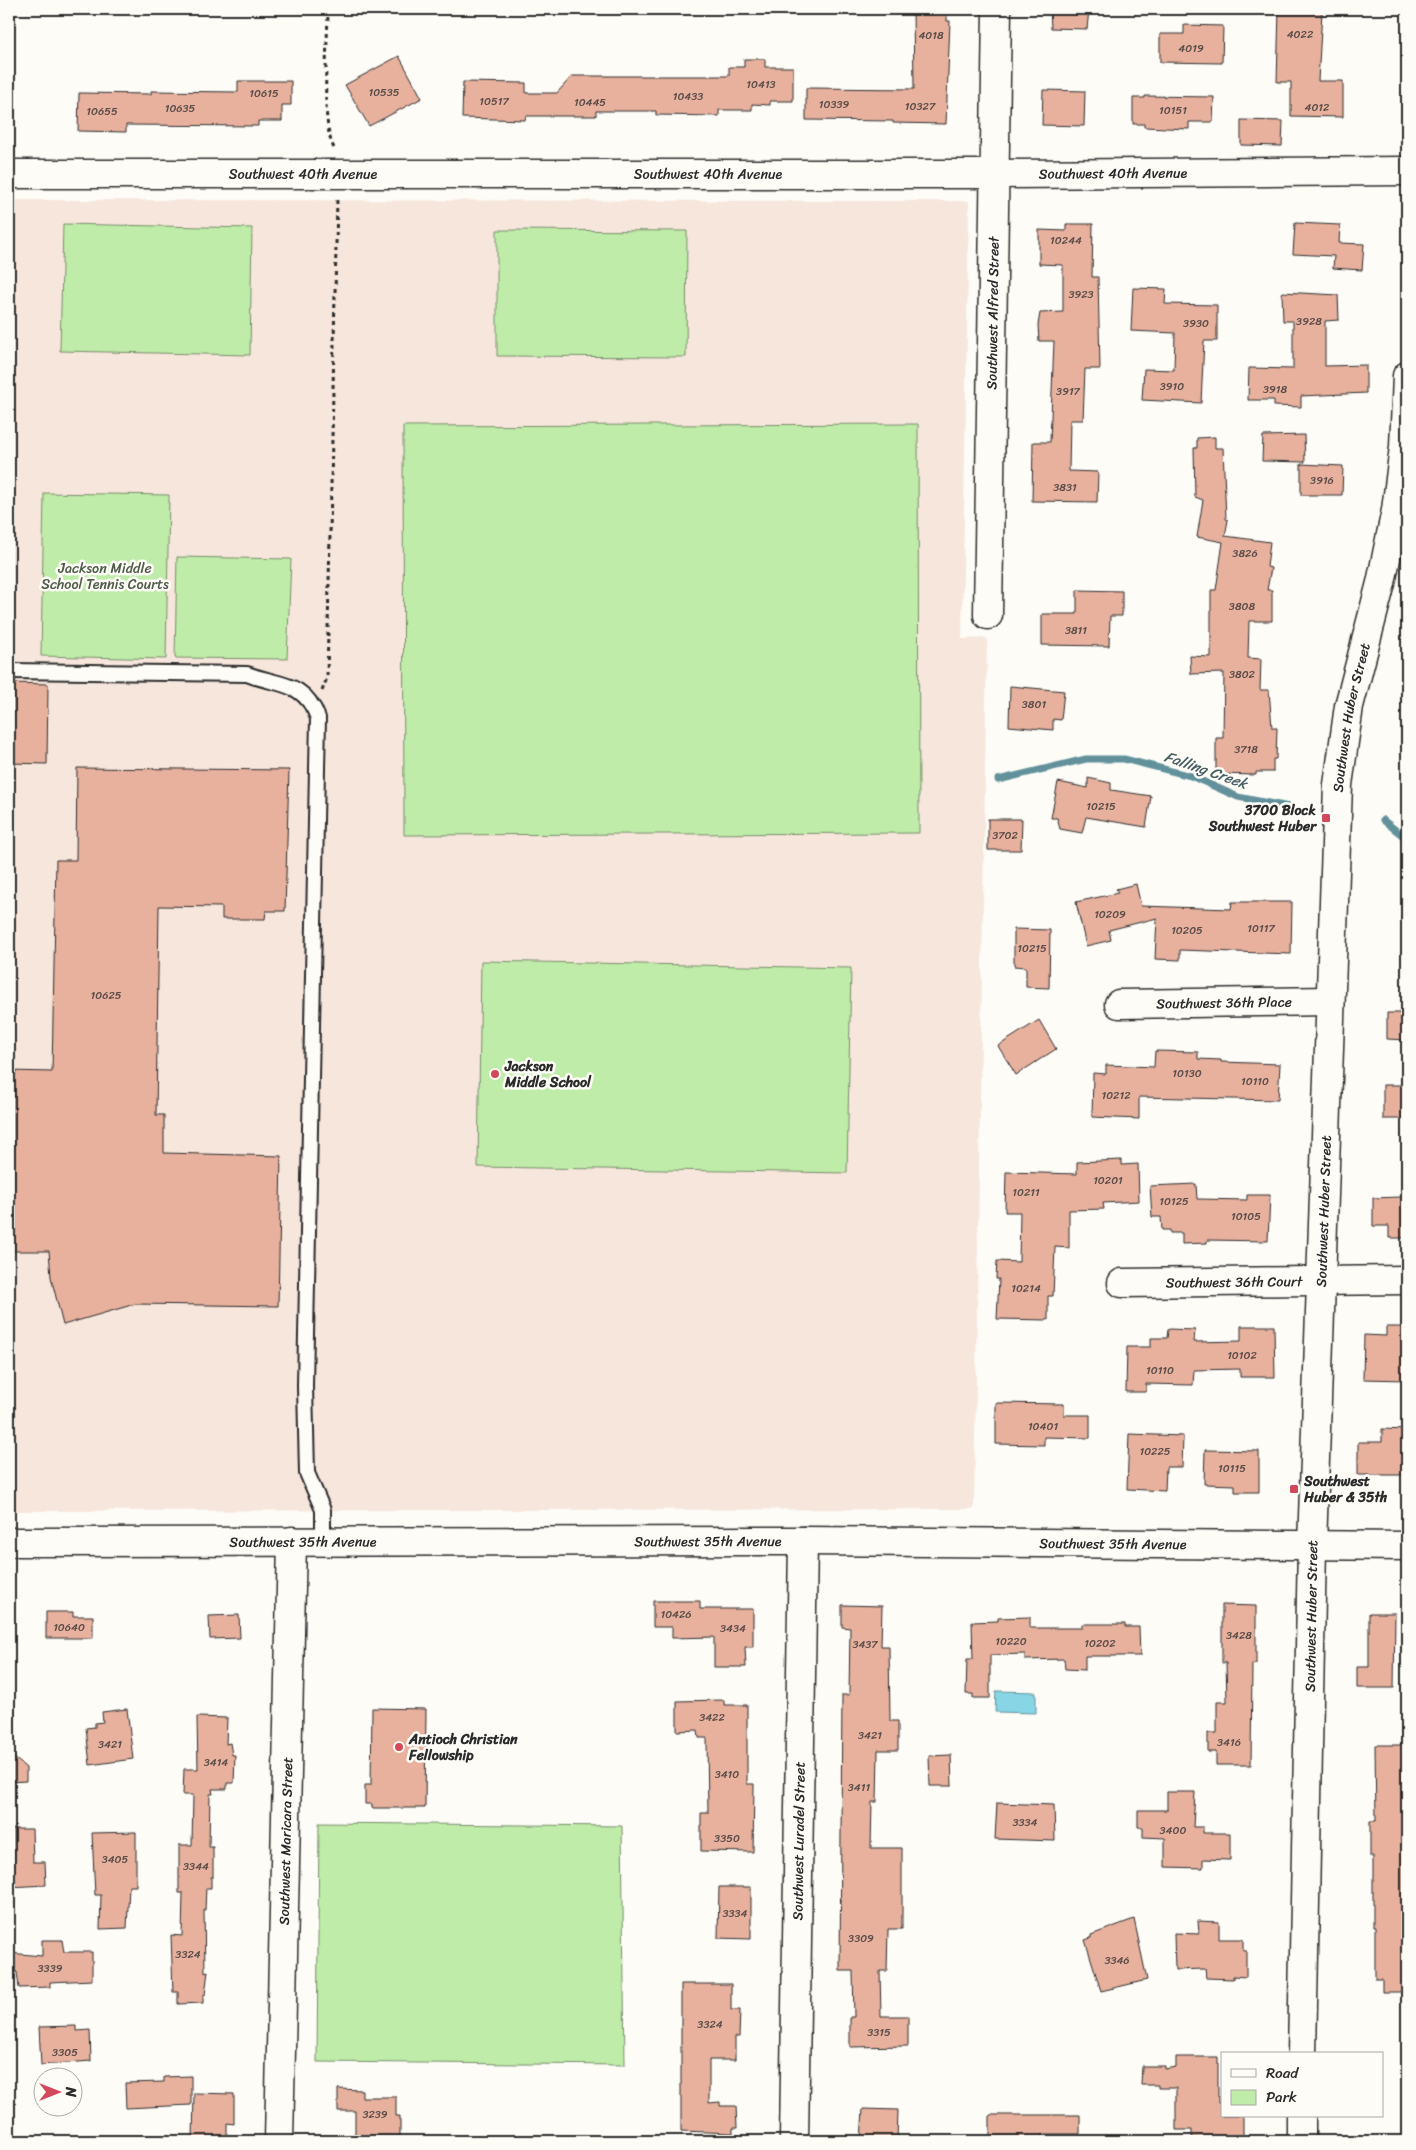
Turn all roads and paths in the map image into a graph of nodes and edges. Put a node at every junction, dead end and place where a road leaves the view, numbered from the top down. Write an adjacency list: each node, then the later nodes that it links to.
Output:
1 (328, 9): 3 (path)
2 (997, 9): 6 (street, Southwest Alfred Street)
3 (338, 153)
4 (1407, 171): 6 (street, Southwest 40th Avenue)
5 (9, 174): 6 (street, Southwest 40th Avenue)
6 (996, 174): 9 (street, Southwest Alfred Street)
7 (337, 190): 11 (path)
8 (1407, 376): 12 (street, Southwest Huber Street)
9 (988, 615)
10 (9, 671): 11 (lane)
11 (314, 707): 18 (lane)
12 (1330, 1001): 13 (street, Southwest 36th Place); 15 (street, Southwest Huber Street)
13 (1119, 1004)
14 (1407, 1280): 15 (street, Southwest 36th Court)
15 (1321, 1281): 16 (street, Southwest 36th Court); 21 (street, Southwest Huber Street)
16 (1122, 1283)
17 (292, 1541): 18 (street, Southwest 35th Avenue); 20 (street, Southwest 35th Avenue); 25 (street, Southwest Maricara Street)
18 (323, 1541): 19 (street, Southwest 35th Avenue)
19 (803, 1541): 21 (street, Southwest 35th Avenue); 26 (street, Southwest Luradel Street)
20 (9, 1542)
21 (1312, 1546): 22 (street, Southwest 35th Avenue); 23 (street, Southwest Huber Street)
22 (1407, 1546)
23 (1302, 2052)
24 (1301, 2118): 27 (street)
25 (279, 2141)
26 (794, 2141)
27 (1301, 2141)

